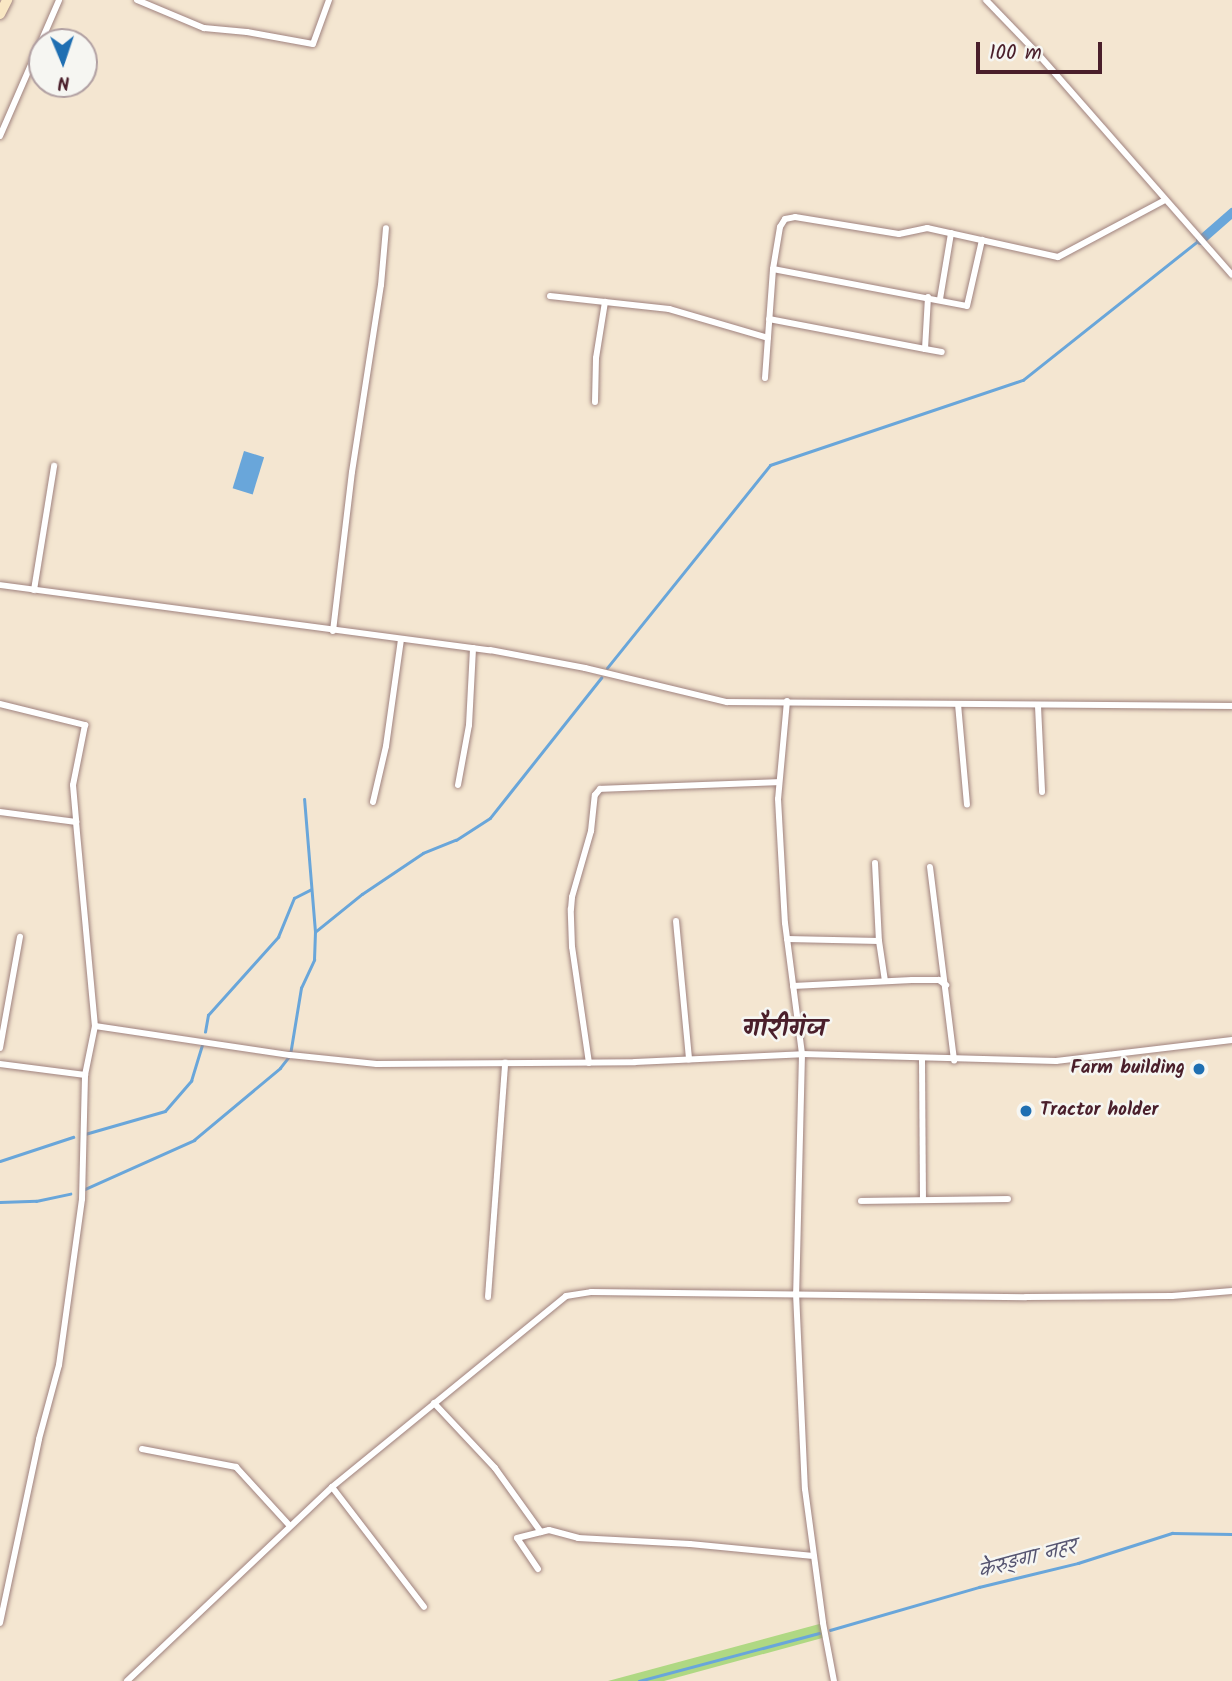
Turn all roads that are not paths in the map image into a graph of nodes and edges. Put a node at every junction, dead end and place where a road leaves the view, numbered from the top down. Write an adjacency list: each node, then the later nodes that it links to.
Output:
1 (7, 0): 6 (main road)
2 (59, 0): 7 (street)
3 (136, 0): 4 (street)
4 (329, 0)
5 (986, 0): 8 (street)
6 (0, 14)
7 (0, 135)
8 (1166, 200): 11 (street); 13 (street)
9 (386, 228): 27 (street)
10 (951, 233): 11 (street); 12 (street); 16 (street)
11 (982, 240): 16 (street)
12 (774, 269): 15 (street); 18 (street)
13 (1232, 275)
14 (550, 296): 17 (street)
15 (928, 297): 16 (street); 20 (street)
16 (940, 299)
17 (605, 302): 19 (street); 23 (street)
18 (769, 319): 19 (street); 20 (street)
19 (768, 338): 22 (street)
20 (925, 349): 21 (street)
21 (942, 352)
22 (765, 378)
23 (594, 402)
24 (54, 466): 26 (street)
25 (0, 585): 26 (street)
26 (34, 590): 27 (street)
27 (333, 631): 28 (street)
28 (401, 639): 29 (street); 38 (street)
29 (472, 648): 30 (street); 36 (street)
30 (787, 701): 32 (street); 35 (street)
31 (0, 704): 41 (street)
32 (958, 704): 33 (street); 39 (street)
33 (1038, 706): 34 (street); 37 (street)
34 (1232, 706)
35 (779, 782): 46 (street); 59 (street)
36 (458, 785)
37 (1042, 792)
38 (373, 802)
39 (967, 805)
40 (0, 812): 41 (street)
41 (76, 822): 51 (street)
42 (876, 863): 47 (street)
43 (930, 867): 50 (street)
44 (676, 921): 55 (street)
45 (20, 937): 53 (street)
46 (787, 939): 47 (street); 49 (street)
47 (879, 941): 48 (street)
48 (885, 981): 49 (street); 50 (street)
49 (793, 985): 54 (street)
50 (946, 985): 57 (street)
51 (95, 1026): 58 (street); 61 (street)
52 (1232, 1040): 57 (street)
53 (0, 1048)
54 (802, 1054): 55 (street); 56 (street); 66 (street)
55 (689, 1059): 59 (street)
56 (922, 1060): 57 (street); 63 (street)
57 (954, 1061)
58 (505, 1063): 59 (street); 67 (street)
59 (589, 1063)
60 (0, 1064): 61 (street)
61 (85, 1074): 76 (street)
62 (1008, 1199): 63 (street)
63 (923, 1200): 64 (street)
64 (861, 1202)
65 (1232, 1291): 66 (street)
66 (796, 1293): 68 (street); 73 (street)
67 (488, 1297)
68 (434, 1403): 70 (street); 72 (street)
69 (142, 1449): 71 (street)
70 (332, 1487): 71 (street); 75 (street)
71 (289, 1525): 77 (street)
72 (541, 1532): 73 (street); 74 (street)
73 (813, 1556): 78 (street)
74 (538, 1569)
75 (424, 1607)
76 (0, 1623)
77 (127, 1681)
78 (834, 1681)

